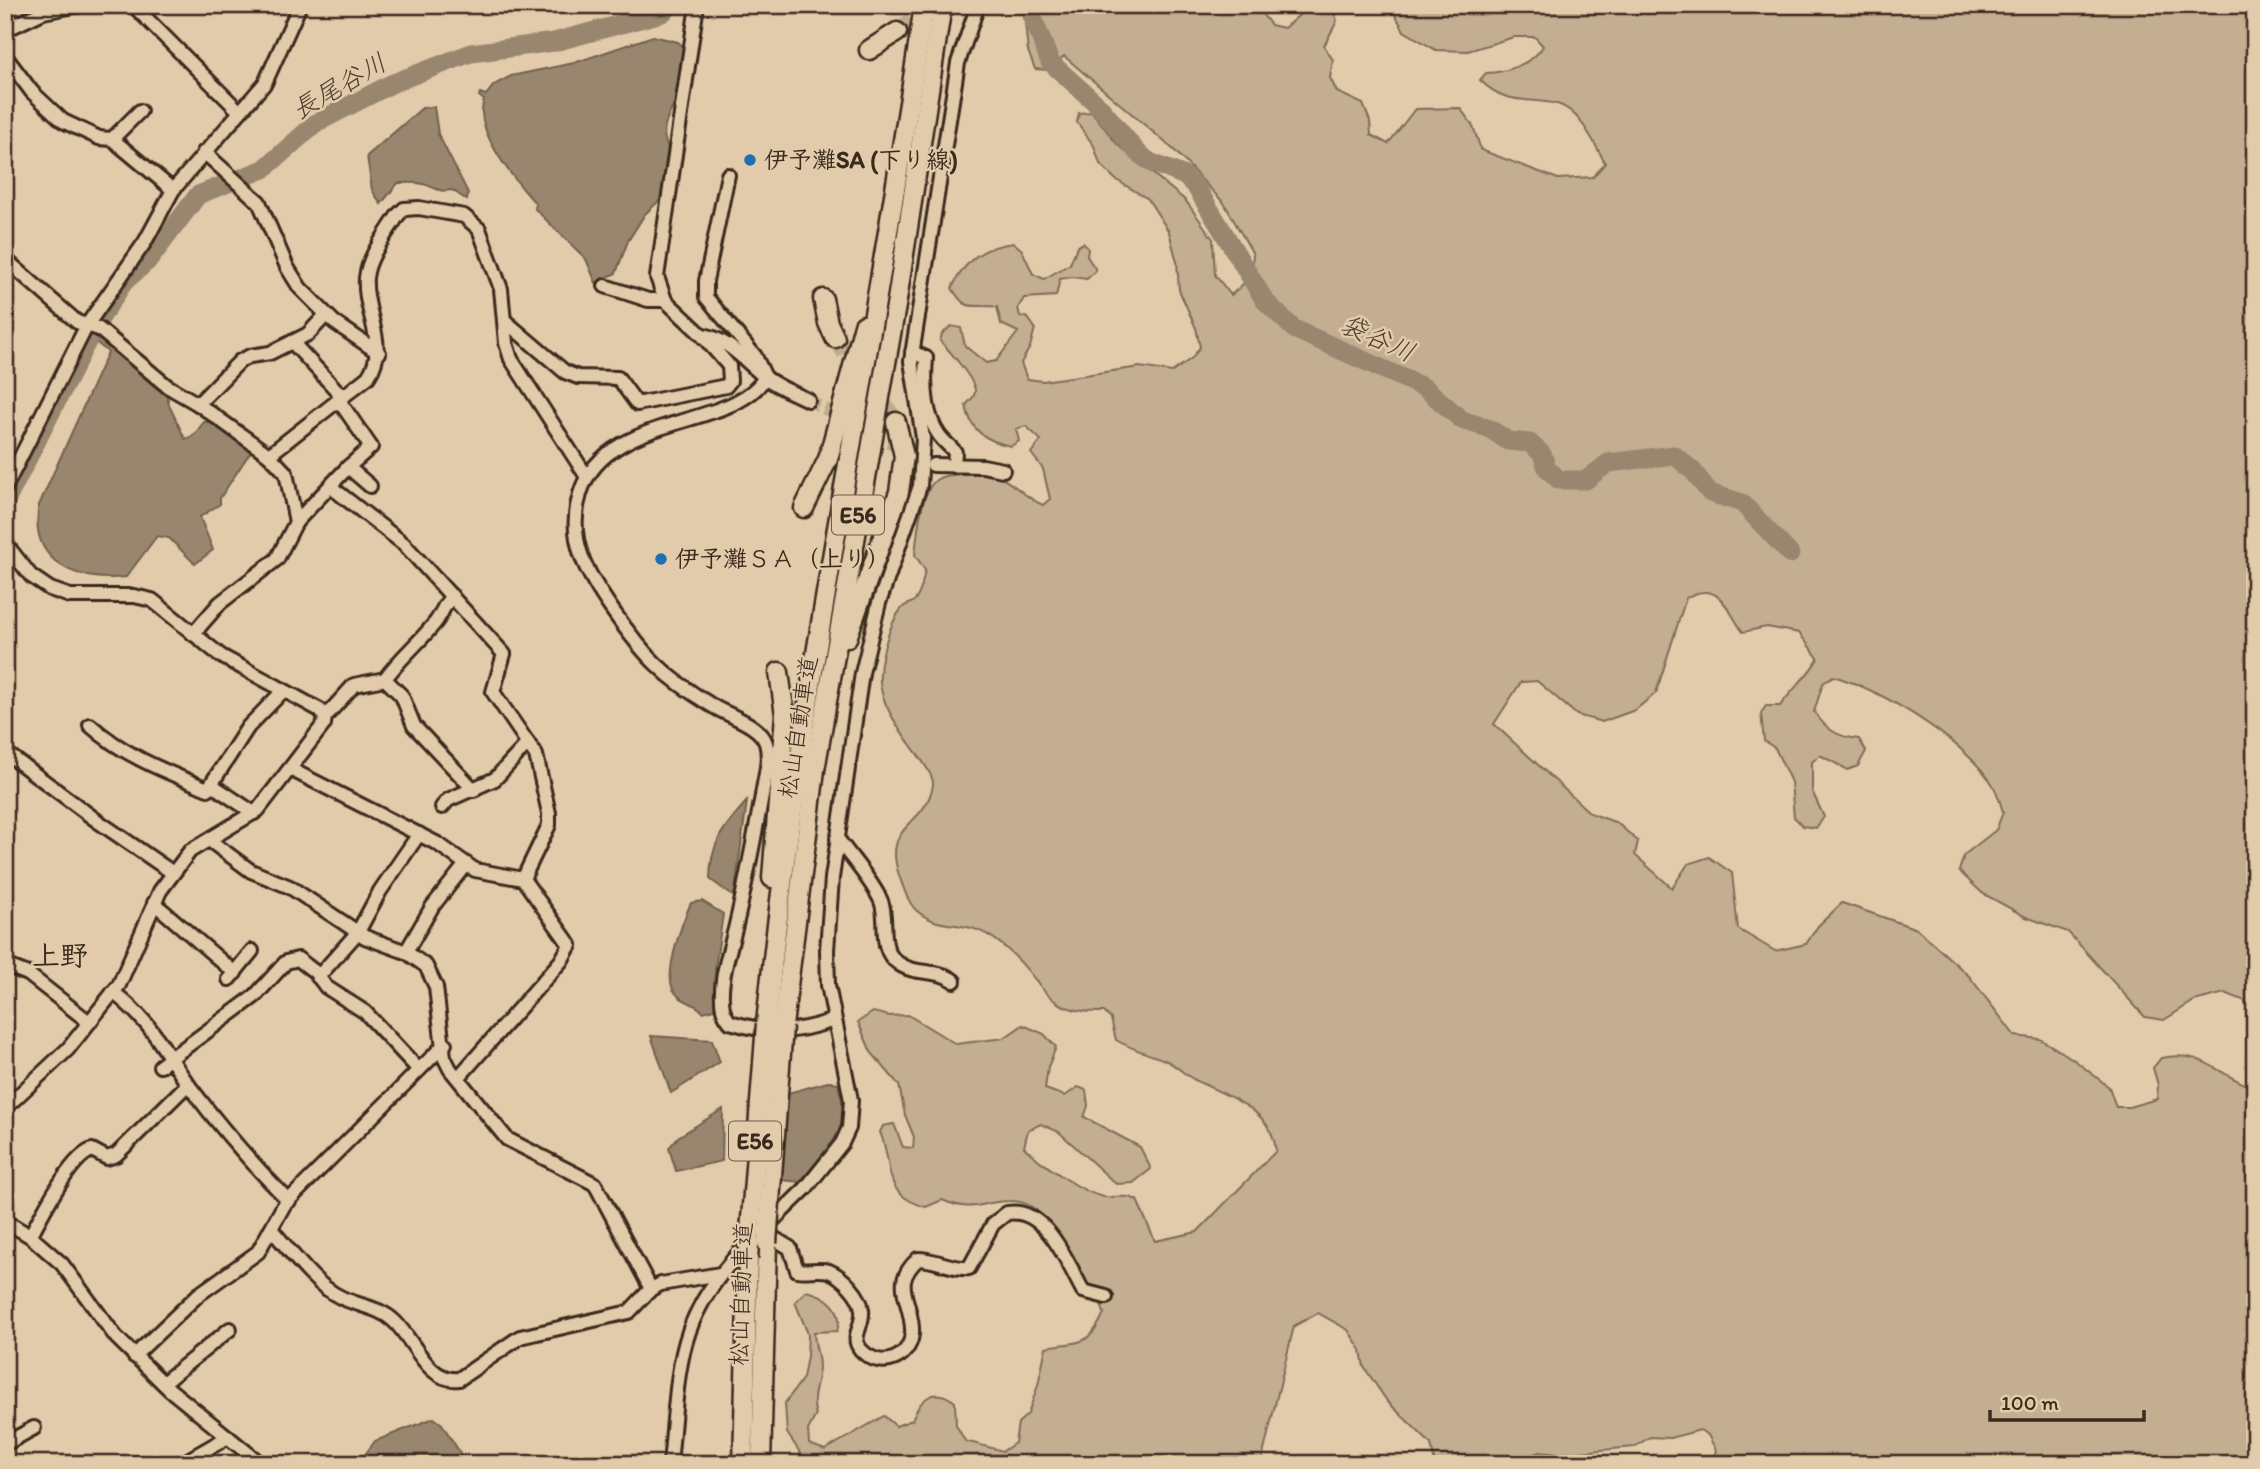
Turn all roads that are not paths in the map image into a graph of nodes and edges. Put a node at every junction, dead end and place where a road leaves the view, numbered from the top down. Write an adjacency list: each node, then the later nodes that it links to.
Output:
1 (80, 5): 8 (street)
2 (133, 5): 14 (street)
3 (300, 5): 14 (street)
4 (697, 5): 22 (street)
5 (924, 5): 12 (highway, 松山自動車道 / E56)
6 (942, 5): 66 (highway, 松山自動車道 / E56)
7 (978, 5): 29 (street)
8 (5, 30)
9 (897, 32): 10 (highway)
10 (869, 50)
11 (5, 56): 15 (street)
12 (912, 86): 45 (highway); 79 (highway, 松山自動車道 / E56)
13 (140, 111): 15 (street)
14 (240, 112): 16 (street)
15 (112, 139): 18 (street)
16 (204, 152): 18 (street); 23 (street)
17 (729, 175): 31 (street)
18 (173, 190): 25 (street)
19 (5, 259): 25 (street)
20 (605, 286): 22 (street)
21 (823, 299): 27 (highway)
22 (665, 300): 26 (street)
23 (326, 315): 28 (street); 30 (street)
24 (503, 320): 26 (street); 30 (street); 41 (street)
25 (87, 325): 34 (street); 44 (street)
26 (702, 335): 31 (street)
27 (835, 338)
28 (292, 342): 32 (street); 34 (street)
29 (912, 352): 38 (street); 63 (street)
30 (379, 353): 32 (street)
31 (765, 377): 33 (street); 41 (street)
32 (340, 398): 36 (street); 39 (street)
33 (808, 400)
34 (198, 404): 36 (street)
35 (896, 422): 66 (highway)
36 (269, 455): 46 (street)
37 (933, 465): 38 (street)
38 (954, 466): 40 (street)
39 (348, 467): 42 (street); 43 (street)
40 (1003, 470)
41 (587, 477): 77 (street)
42 (370, 486)
43 (331, 487): 46 (street); 48 (street)
44 (5, 488)
45 (804, 508)
46 (296, 523): 49 (street)
47 (5, 543): 49 (street)
48 (452, 596): 51 (street); 55 (street)
49 (193, 634): 52 (street)
50 (779, 672): 79 (highway)
51 (385, 679): 53 (street); 59 (street)
52 (283, 691): 53 (street); 58 (street)
53 (325, 717): 57 (street)
54 (90, 725): 58 (street)
55 (528, 743): 59 (street); 68 (street)
56 (5, 752): 67 (street)
57 (290, 769): 61 (street); 62 (street)
58 (212, 785): 61 (street)
59 (474, 790): 60 (street)
60 (442, 807)
61 (254, 813): 64 (street)
62 (419, 834): 65 (street); 70 (street)
63 (837, 838): 75 (street); 77 (street)
64 (209, 840): 67 (street); 70 (street)
65 (468, 866): 68 (street); 72 (street)
66 (802, 868): 79 (highway, 松山自動車道 / E56)
67 (173, 873): 69 (street)
68 (523, 879): 84 (street)
69 (154, 903): 71 (street); 76 (street)
70 (358, 932): 72 (street); 74 (street)
71 (252, 951)
72 (407, 952): 80 (street)
73 (5, 965): 78 (street)
74 (318, 978): 81 (street); 83 (street)
75 (954, 981)
76 (113, 992): 78 (street); 81 (street)
77 (834, 1020): 91 (street)
78 (89, 1022): 86 (street)
79 (774, 1025): 91 (highway, 松山自動車道 / E56, bridge); 104 (highway, 松山自動車道 / E56, bridge)
80 (445, 1044): 83 (street); 84 (street)
81 (172, 1059): 82 (street); 85 (street)
82 (160, 1066)
83 (419, 1070): 87 (street)
84 (458, 1078): 93 (street)
85 (188, 1084): 87 (street); 90 (street)
86 (5, 1108)
87 (289, 1201): 89 (street)
88 (5, 1222): 90 (street)
89 (271, 1229): 93 (street); 96 (street)
90 (30, 1236): 96 (street)
91 (764, 1237): 92 (street); 94 (street); 105 (highway, 松山自動車道 / E56)
92 (720, 1273): 93 (street); 103 (street)
93 (652, 1289)
94 (1106, 1297)
95 (230, 1329): 97 (street)
96 (134, 1356): 97 (street)
97 (163, 1383): 99 (street)
98 (34, 1428): 100 (street)
99 (228, 1437): 101 (street); 102 (street)
100 (5, 1444)
101 (181, 1464)
102 (261, 1464)
103 (670, 1464)
104 (743, 1464)
105 (761, 1464)

